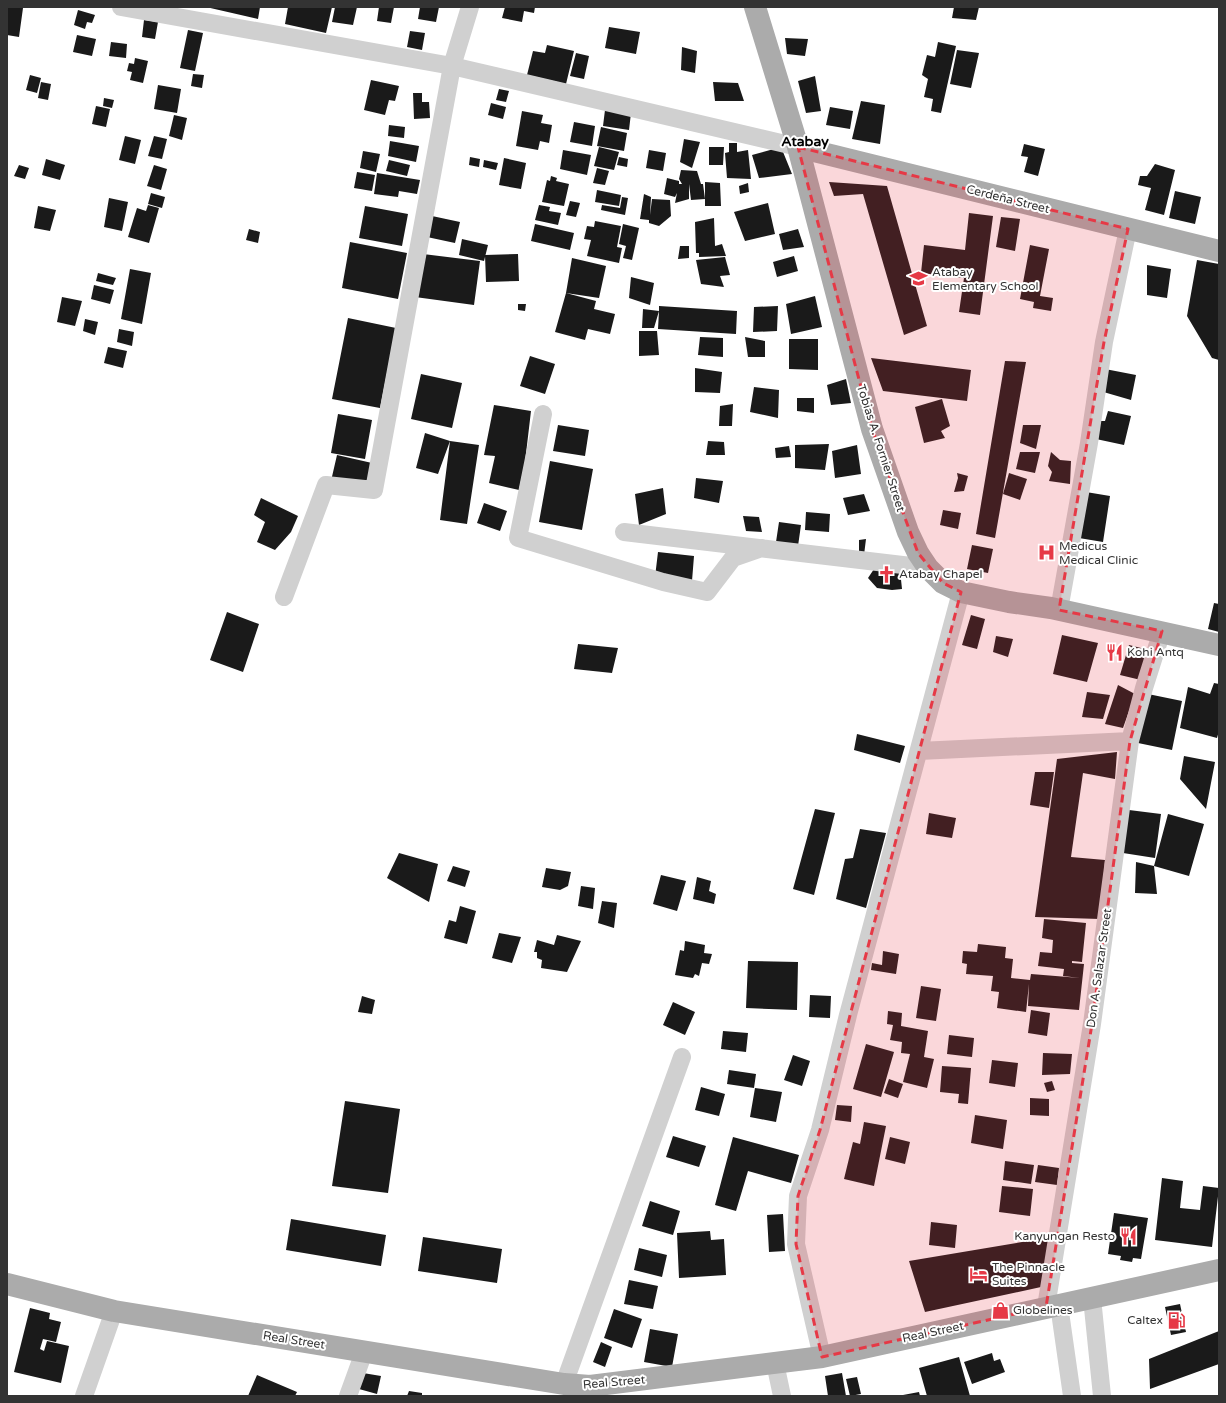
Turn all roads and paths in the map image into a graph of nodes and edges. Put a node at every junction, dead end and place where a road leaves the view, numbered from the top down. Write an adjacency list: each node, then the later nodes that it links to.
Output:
1 (122, 7): 4 (street)
2 (470, 7): 4 (street)
3 (755, 7): 5 (main road, Tobias A. Fornier Street)
4 (452, 66): 5 (street); 13 (street)
5 (798, 147): 6 (main road, Cerdeña Street); 11 (main road, Tobias A. Fornier Street)
6 (1128, 229): 7 (main road, Cerdeña Street); 14 (street)
7 (1219, 251)
8 (543, 414): 10 (street)
9 (624, 532): 10 (street)
10 (762, 548): 11 (street)
11 (928, 568): 12 (main road, Tobias A. Fornier Street)
12 (961, 592): 14 (main road, Tobias A. Fornier Street); 18 (street)
13 (284, 597)
14 (1059, 610): 15 (main road, Tobias A. Fornier Street)
15 (1162, 631): 16 (main road, Tobias A. Fornier Street); 17 (street, Don A. Salazar Street)
16 (1219, 645)
17 (1130, 741): 18 (street); 23 (street, Don A. Salazar Street)
18 (918, 751): 26 (street)
19 (682, 1057): 28 (street)
20 (1219, 1270): 22 (main road, Real Street)
21 (7, 1284): 24 (main road, Real Street)
22 (1092, 1298): 23 (main road, Real Street); 33 (street)
23 (1053, 1306): 26 (main road, Real Street); 32 (street, Don A. Salazar Street)
24 (114, 1311): 25 (main road, Real Street); 29 (street)
25 (364, 1352): 28 (main road, Real Street); 30 (street)
26 (822, 1357): 27 (main road, Real Street)
27 (775, 1363): 28 (main road, Real Street); 31 (street)
28 (564, 1384)
29 (84, 1396)
30 (348, 1396)
31 (782, 1396)
32 (1072, 1396)
33 (1102, 1396)

